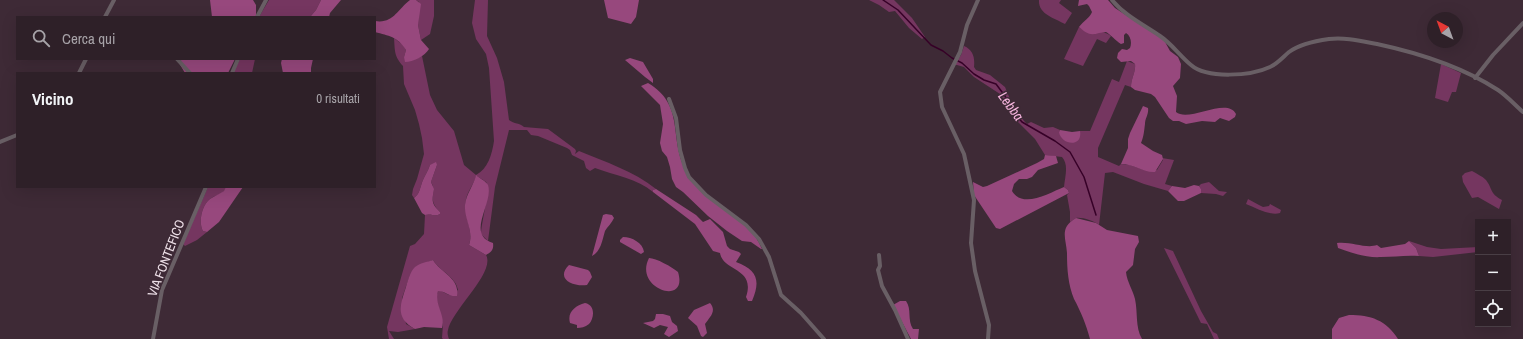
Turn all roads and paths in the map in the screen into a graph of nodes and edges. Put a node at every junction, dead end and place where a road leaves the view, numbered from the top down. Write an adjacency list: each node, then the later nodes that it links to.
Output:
1 (114, 0): 5 (street)
2 (266, 0): 6 (street)
3 (978, 0): 24 (street)
4 (1112, 0): 14 (street)
5 (106, 16)
6 (258, 16)
7 (1523, 23): 14 (street)
8 (86, 60): 11 (street)
9 (178, 60): 12 (street)
10 (238, 60): 13 (street)
11 (80, 72)
12 (189, 72)
13 (232, 72)
14 (1475, 78): 16 (street)
15 (669, 99): 22 (street)
16 (1523, 112)
17 (16, 135): 18 (street)
18 (0, 142)
19 (206, 188): 21 (street, VIA FONTEFICO)
20 (880, 256): 23 (street)
21 (153, 339)
22 (824, 339)
23 (908, 339)
24 (988, 339)

